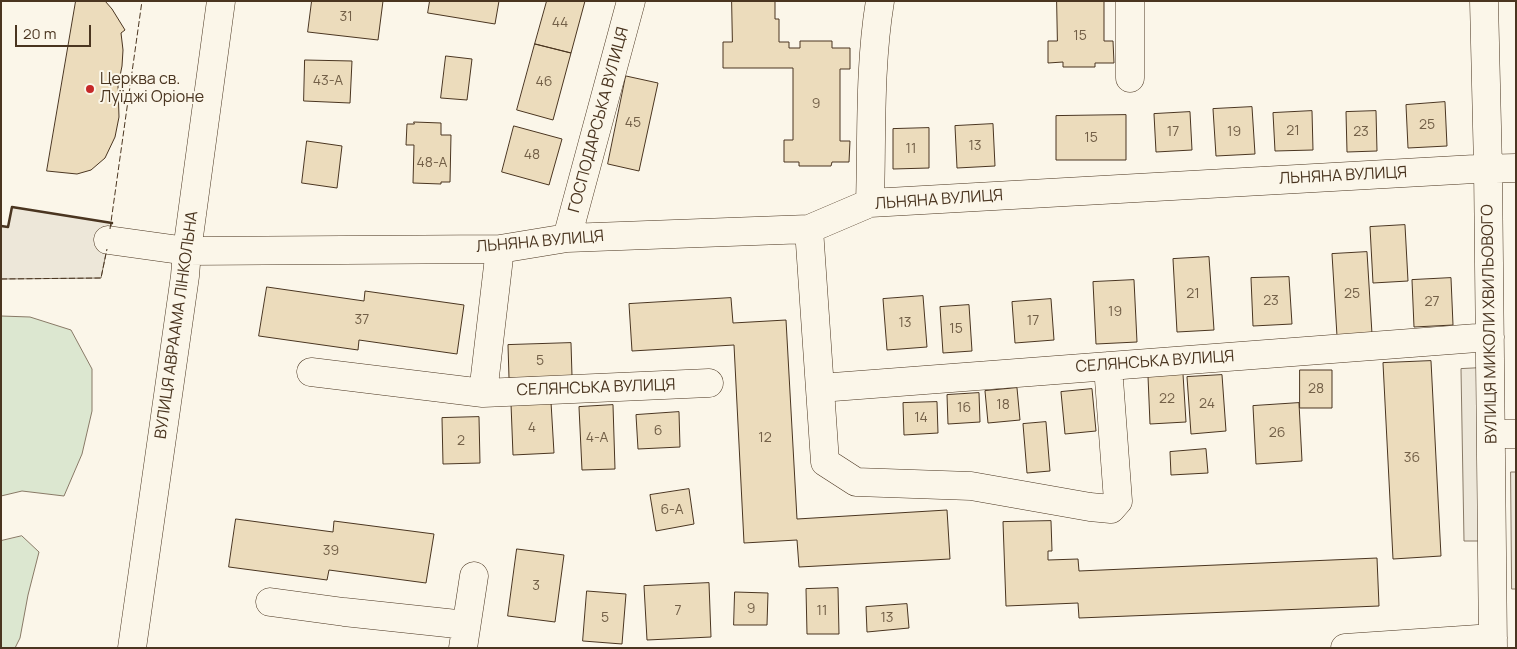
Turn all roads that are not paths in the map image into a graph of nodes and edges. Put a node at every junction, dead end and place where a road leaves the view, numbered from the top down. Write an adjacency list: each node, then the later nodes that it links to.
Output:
1 (221, 1): 14 (street, ВУЛИЦЯ АВРААМА ЛІНКОЛЬНА)
2 (631, 1): 11 (street, ГОСПОДАРСЬКА ВУЛИЦЯ)
3 (880, 1): 9 (street)
4 (1130, 1): 6 (street)
5 (1484, 1): 7 (street, ВУЛИЦЯ МИКОЛИ ХВИЛЬОВОГО)
6 (1130, 78)
7 (1488, 168): 8 (street, ЛЬНЯНА ВУЛИЦЯ); 9 (street, ЛЬНЯНА ВУЛИЦЯ); 15 (street, ВУЛИЦЯ МИКОЛИ ХВИЛЬОВОГО)
8 (1516, 168)
9 (870, 203): 10 (street, ЛЬНЯНА ВУЛИЦЯ)
10 (809, 229): 11 (street, ЛЬНЯНА ВУЛИЦЯ); 19 (street)
11 (567, 238): 13 (street, ЛЬНЯНА ВУЛИЦЯ)
12 (108, 240): 14 (street, ЛЬНЯНА ВУЛИЦЯ)
13 (500, 248): 14 (street, ЛЬНЯНА ВУЛИЦЯ); 20 (street)
14 (187, 250): 26 (street, ВУЛИЦЯ АВРААМА ЛІНКОЛЬНА)
15 (1490, 336): 16 (street, СЕЛЯНСЬКА ВУЛИЦЯ); 21 (street, ВУЛИЦЯ МИКОЛИ ХВИЛЬОВОГО)
16 (1108, 366): 19 (street, СЕЛЯНСЬКА ВУЛИЦЯ); 19 (street)
17 (311, 372): 20 (street, СЕЛЯНСЬКА ВУЛИЦЯ)
18 (709, 383): 20 (street, СЕЛЯНСЬКА ВУЛИЦЯ)
19 (820, 388)
20 (483, 393)
21 (1503, 434): 25 (street, ВУЛИЦЯ МИКОЛИ ХВИЛЬОВОГО)
22 (474, 576): 24 (street)
23 (270, 602): 24 (street)
24 (465, 636)
25 (1493, 643): 27 (street)
26 (132, 648)
27 (1345, 648)

